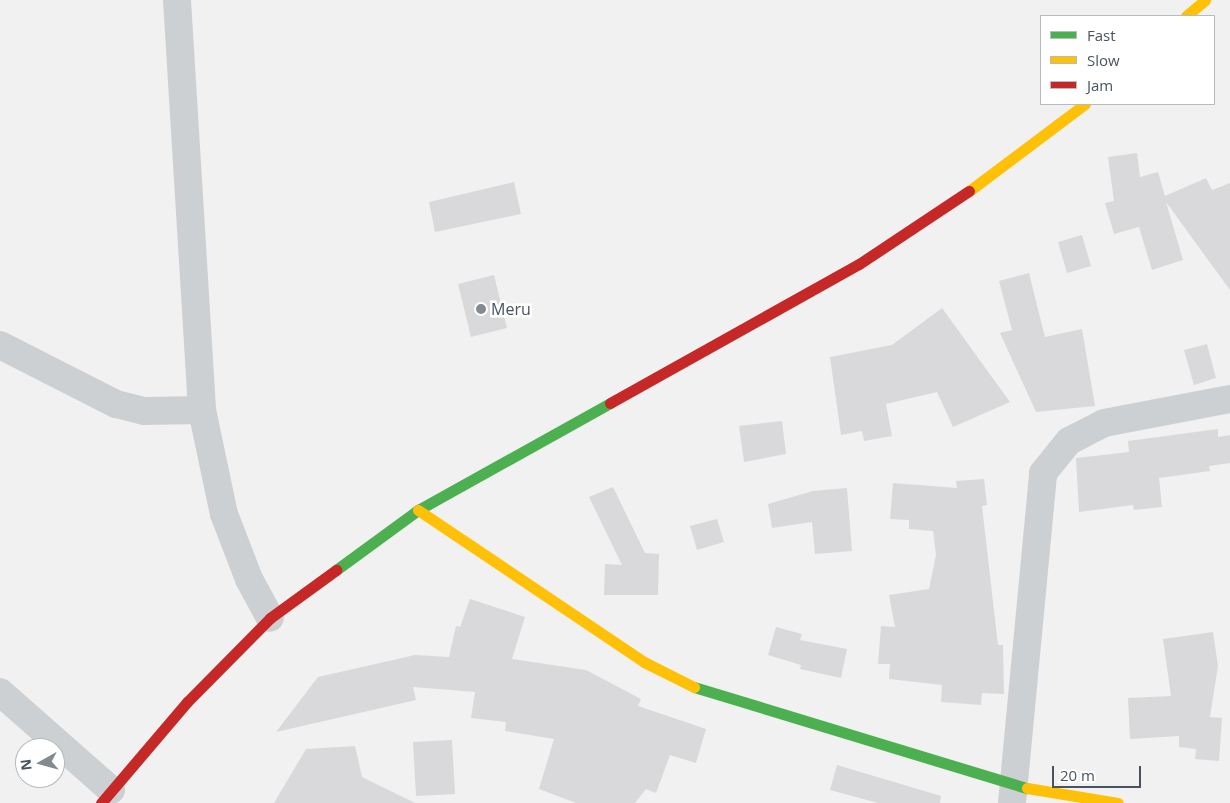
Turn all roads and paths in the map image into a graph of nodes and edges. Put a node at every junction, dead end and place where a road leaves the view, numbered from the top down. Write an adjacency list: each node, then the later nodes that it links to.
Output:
1 (177, 0): 7 (street)
2 (1205, 0): 3 (main road)
3 (1187, 15)
4 (1084, 105): 8 (main road)
5 (0, 344): 7 (street)
6 (1230, 400): 11 (street)
7 (202, 410): 9 (street)
8 (418, 510): 9 (main road); 11 (main road)
9 (270, 618): 12 (main road)
10 (0, 692): 12 (street)
11 (1014, 794): 13 (main road)
12 (106, 796)
13 (1118, 803)

